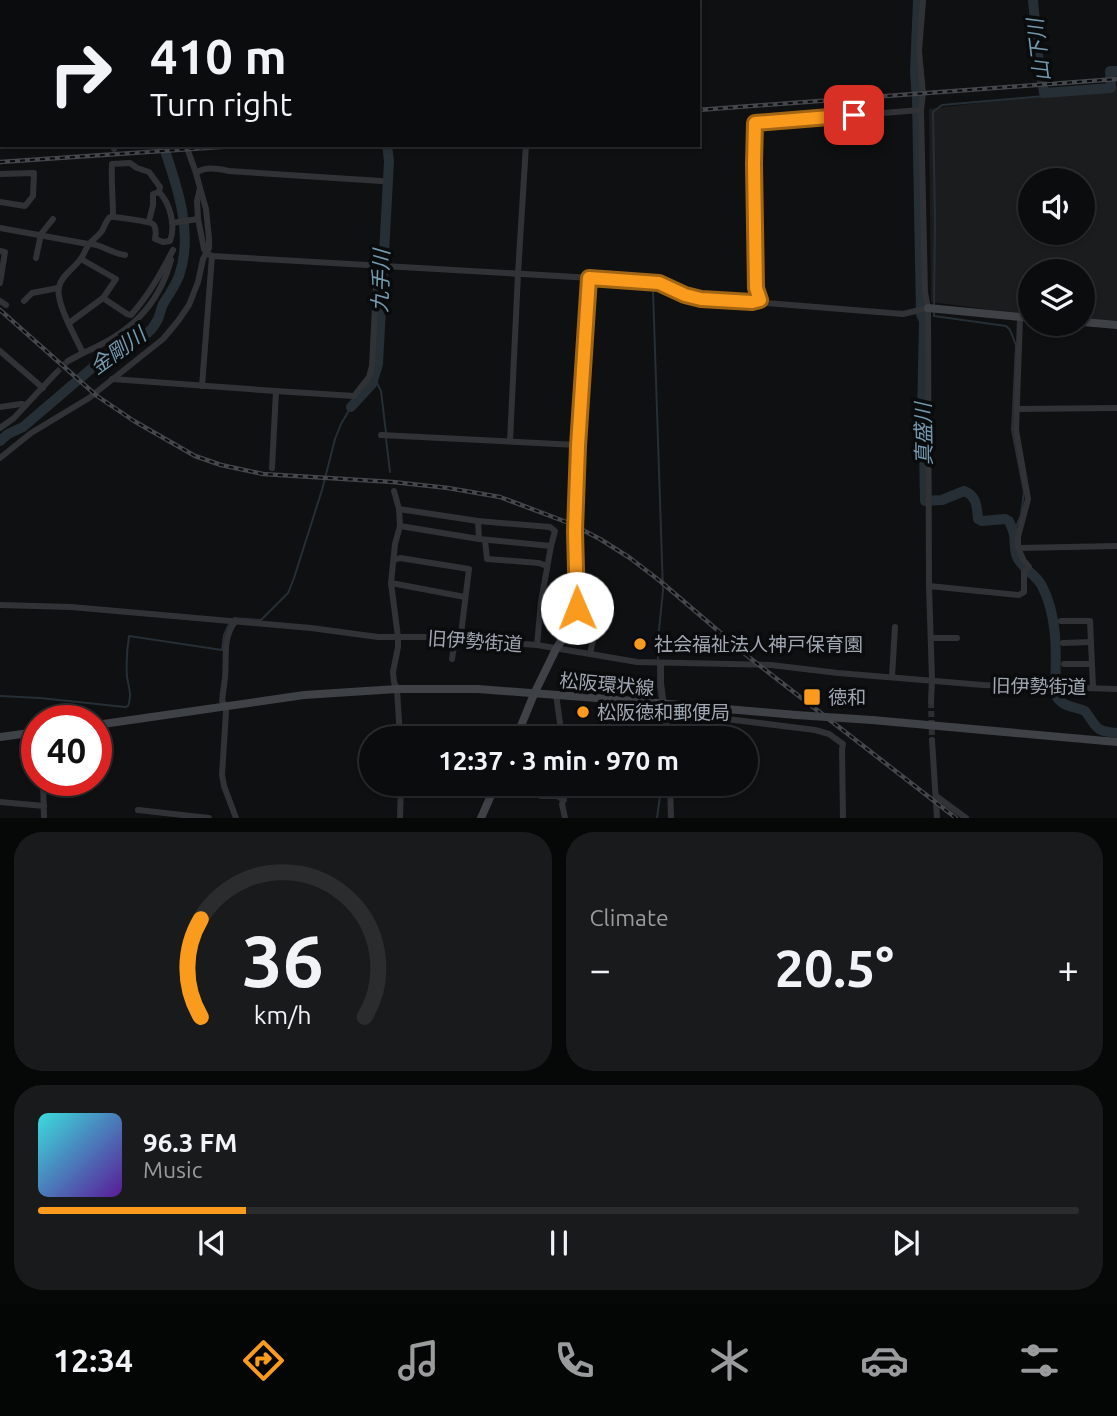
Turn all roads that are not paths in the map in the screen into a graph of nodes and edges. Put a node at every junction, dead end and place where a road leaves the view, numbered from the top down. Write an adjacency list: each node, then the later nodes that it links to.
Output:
1 (268, 0): 2 (street)
2 (279, 0)
3 (923, 0): 4 (street)
4 (921, 110): 34 (street); 36 (street)
5 (187, 147): 7 (street)
6 (526, 147): 29 (street)
7 (196, 173): 9 (street); 10 (street)
8 (0, 174): 12 (street)
9 (382, 181)
10 (200, 188): 15 (street); 25 (street)
11 (159, 192): 13 (street); 16 (street); 17 (street)
12 (0, 202)
13 (113, 216): 16 (street); 21 (street)
14 (52, 219): 19 (street)
15 (196, 220): 17 (street); 25 (street)
16 (149, 221): 20 (street)
17 (172, 223): 20 (street)
18 (0, 228): 19 (street)
19 (41, 234): 21 (street); 26 (street)
20 (170, 241): 22 (street)
21 (88, 244): 24 (street); 27 (street)
22 (173, 250): 33 (street); 43 (street)
23 (0, 251): 31 (street)
24 (125, 255)
25 (209, 255): 28 (street); 46 (street); 47 (street)
26 (36, 258)
27 (81, 259): 32 (street); 33 (street)
28 (377, 266): 29 (street); 49 (street)
29 (518, 274): 30 (street); 56 (street)
30 (589, 278): 34 (street); 57 (street)
31 (0, 283)
32 (58, 288): 35 (street); 38 (street)
33 (103, 298): 38 (street)
34 (760, 300): 36 (street)
35 (24, 301)
36 (932, 308): 37 (main road); 71 (street)
37 (1018, 318)
38 (69, 323): 43 (street)
39 (1095, 323): 40 (main road)
40 (1117, 325)
41 (1019, 336): 53 (street)
42 (0, 351): 48 (street)
43 (83, 353): 44 (street)
44 (68, 362)
45 (56, 373): 48 (street)
46 (112, 379): 47 (street); 58 (street)
47 (202, 386): 49 (street)
48 (43, 388): 50 (street)
49 (276, 391): 59 (street)
50 (26, 405): 51 (street); 54 (street)
51 (0, 407)
52 (1117, 408): 53 (street)
53 (1017, 409): 67 (street)
54 (0, 428)
55 (381, 435): 56 (street)
56 (510, 441): 57 (street)
57 (578, 446): 85 (main road)
58 (0, 458)
59 (272, 468)
60 (394, 491): 61 (street)
61 (400, 509): 62 (street); 63 (street)
62 (478, 521): 64 (street); 65 (street)
63 (400, 526): 64 (street); 68 (street)
64 (482, 540): 65 (street); 69 (street)
65 (551, 546): 69 (street)
66 (1117, 546): 67 (street)
67 (1018, 548): 71 (street)
68 (394, 560): 70 (street); 72 (street)
69 (547, 566): 84 (street)
70 (391, 583): 72 (street); 78 (street)
71 (929, 586): 79 (street)
72 (465, 597): 81 (street)
73 (0, 605): 75 (street, 旧伊勢街道)
74 (1061, 621): 82 (street)
75 (235, 622): 78 (street, 旧伊勢街道); 99 (street)
76 (895, 627): 91 (street)
77 (594, 635): 86 (street)
78 (398, 637): 81 (street, 旧伊勢街道); 94 (street)
79 (932, 638): 80 (street); 92 (street)
80 (957, 638)
81 (455, 639): 84 (street, 旧伊勢街道); 87 (street)
82 (1091, 642): 83 (street); 90 (street)
83 (1063, 643)
84 (537, 645): 85 (street, 旧伊勢街道)
85 (556, 649): 86 (street, 旧伊勢街道); 96 (main road)
86 (590, 654): 88 (street, 旧伊勢街道)
87 (452, 659)
88 (661, 663): 91 (street, 旧伊勢街道); 100 (street)
89 (1064, 664): 90 (street)
90 (1091, 664): 93 (street)
91 (892, 677): 92 (street, 旧伊勢街道)
92 (932, 680): 93 (street, 旧伊勢街道); 98 (street)
93 (1093, 687): 95 (street, 旧伊勢街道)
94 (397, 689): 96 (main road, 松阪環状線); 99 (main road, 松阪環状線); 102 (street)
95 (1117, 689)
96 (534, 694): 97 (main road, 松阪環状線); 103 (main road)
97 (556, 694): 100 (main road, 松阪環状線); 104 (street)
98 (931, 702)
99 (226, 707): 101 (main road, 松阪環状線); 124 (street)
100 (664, 709): 105 (street); 109 (main road, 松阪環状線, bridge); 129 (street)
101 (112, 723)
102 (400, 726)
103 (521, 726)
104 (560, 726)
105 (666, 726)
106 (21, 734): 107 (main road)
107 (0, 737)
108 (932, 740): 116 (street)
109 (1117, 742)
110 (44, 796): 119 (street)
111 (401, 796): 125 (street)
112 (491, 796): 126 (main road)
113 (557, 796): 117 (street)
114 (565, 796): 117 (street)
115 (670, 796): 128 (street)
116 (936, 796): 130 (street); 131 (street)
117 (564, 800): 127 (street)
118 (0, 802): 119 (street)
119 (44, 806): 122 (street)
120 (138, 810): 121 (street)
121 (152, 814): 123 (street)
122 (44, 817)
123 (209, 817)
124 (236, 817)
125 (400, 817)
126 (481, 817)
127 (563, 817)
128 (671, 817)
129 (843, 817)
130 (937, 817)
131 (966, 817)

